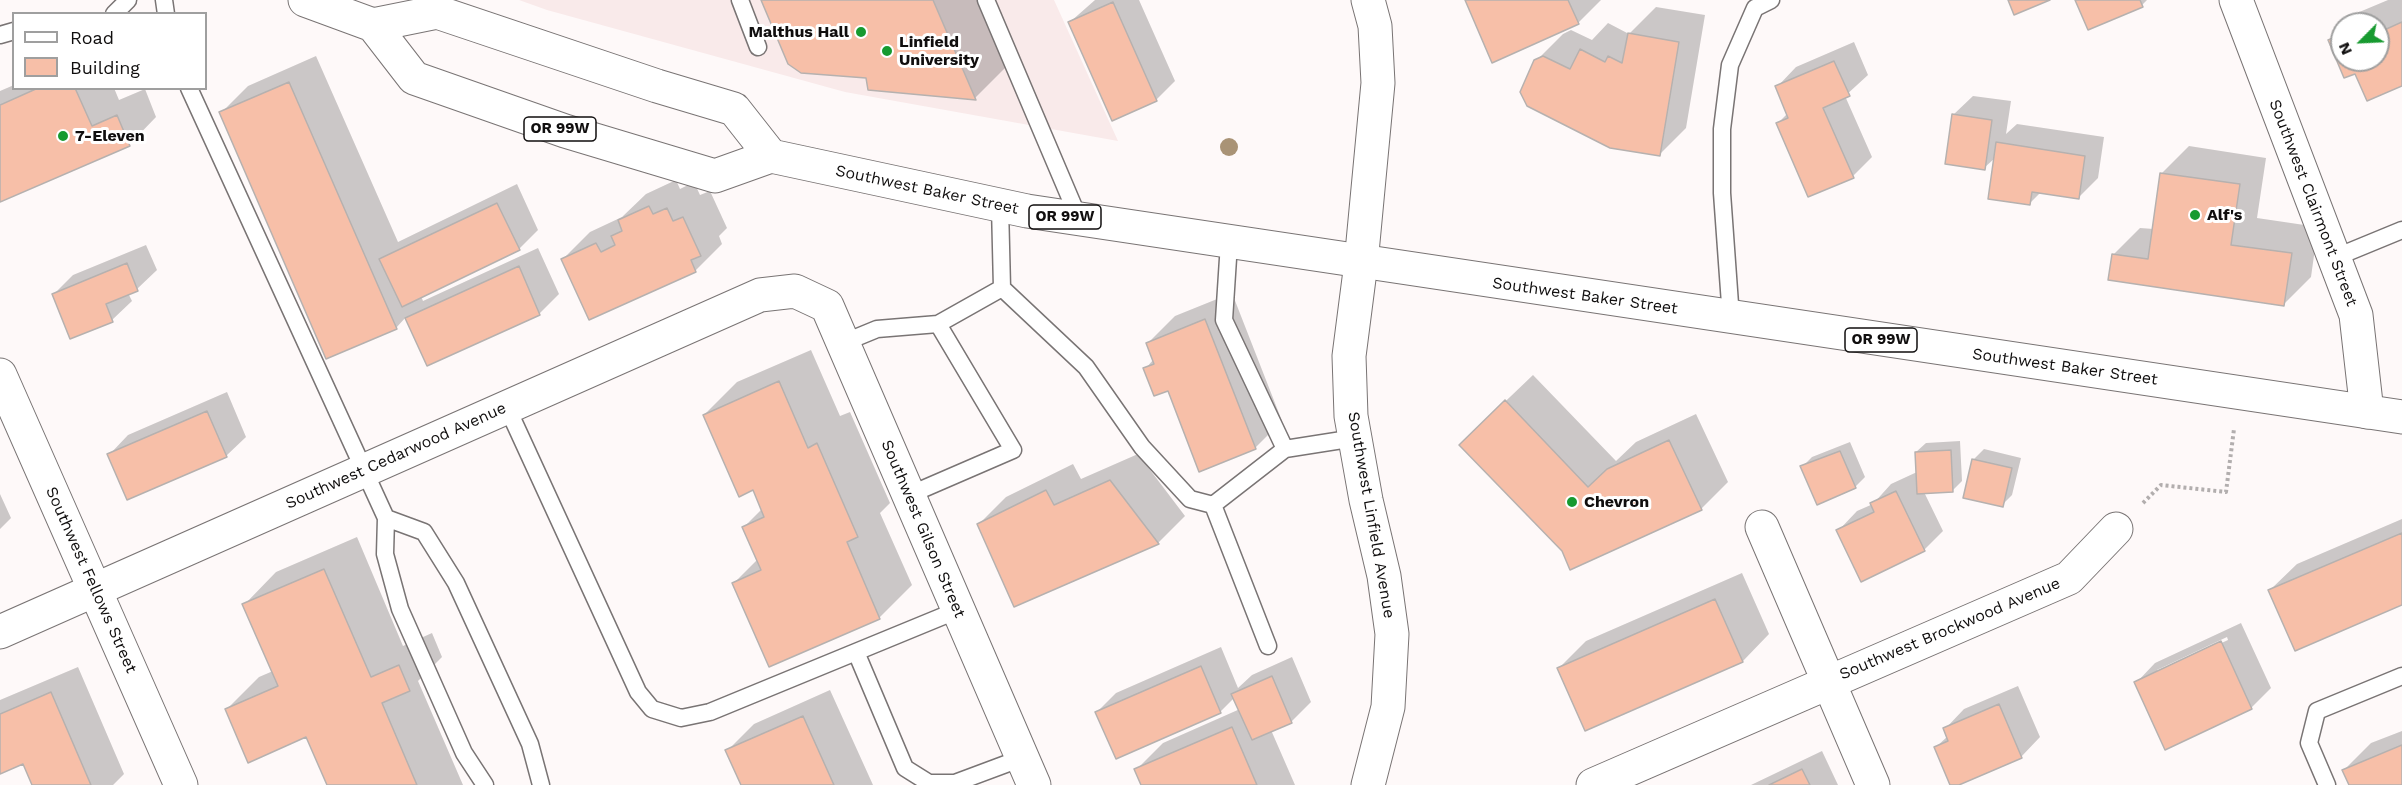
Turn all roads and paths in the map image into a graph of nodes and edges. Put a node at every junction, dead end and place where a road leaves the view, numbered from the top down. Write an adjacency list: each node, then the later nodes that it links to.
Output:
1 (128, 0): 8 (lane)
2 (305, 0): 9 (main road)
3 (740, 0): 10 (lane)
4 (986, 0): 14 (lane)
5 (1368, 0): 18 (main road, Southwest Linfield Avenue)
6 (1772, 0): 21 (lane)
7 (2235, 0): 17 (main road, Southwest Clairmont Street)
8 (116, 12)
9 (373, 25): 12 (main road); 12 (main road, OR 99W)
10 (758, 47)
11 (190, 90): 31 (lane)
12 (771, 156): 13 (main road, Southwest Baker Street / OR 99W)
13 (1000, 206): 14 (main road, Southwest Baker Street / OR 99W); 19 (lane)
14 (1079, 219): 16 (main road, Southwest Baker Street / OR 99W)
15 (2402, 230): 17 (lane)
16 (1229, 243): 18 (main road, Southwest Baker Street / OR 99W); 30 (lane)
17 (2334, 258): 27 (main road, Southwest Clairmont Street)
18 (1361, 263): 21 (main road, Southwest Baker Street / OR 99W); 29 (main road, Southwest Linfield Avenue)
19 (1002, 288): 22 (lane); 33 (lane)
20 (795, 291): 23 (main road, Southwest Gilson Street); 26 (main road, Southwest Cedarwood Avenue)
21 (1731, 318): 25 (main road, Southwest Baker Street / OR 99W)
22 (938, 324): 23 (lane); 32 (lane)
23 (843, 343): 32 (main road, Southwest Gilson Street)
24 (0, 375): 37 (main road, Southwest Fellows Street)
25 (2239, 393): 27 (main road, Southwest Baker Street / OR 99W); 36 (path)
26 (507, 407): 31 (main road, Southwest Cedarwood Avenue); 41 (lane)
27 (2367, 412): 28 (main road, Southwest Baker Street / OR 99W)
28 (2402, 417)
29 (1355, 438): 30 (lane); 45 (main road, Southwest Linfield Avenue)
30 (1285, 449): 33 (lane)
31 (364, 470): 34 (lane); 37 (main road, Southwest Cedarwood Avenue)
32 (909, 495): 38 (main road, Southwest Gilson Street)
33 (1213, 505): 40 (lane)
34 (386, 518): 47 (lane); 48 (lane)
35 (1762, 527): 43 (main road)
36 (2116, 529): 43 (main road, Southwest Brockwood Avenue)
37 (96, 590): 39 (main road, Southwest Cedarwood Avenue); 46 (main road, Southwest Fellows Street)
38 (958, 610): 41 (lane); 44 (main road, Southwest Gilson Street)
39 (0, 632)
40 (1268, 646)
41 (856, 652): 44 (lane)
42 (2402, 676): 51 (lane)
43 (1828, 682): 49 (main road, Southwest Brockwood Avenue); 50 (main road)
44 (1028, 772)
45 (1376, 783)
46 (181, 785)
47 (485, 785)
48 (540, 785)
49 (1593, 785)
50 (1873, 785)
51 (2327, 785)

